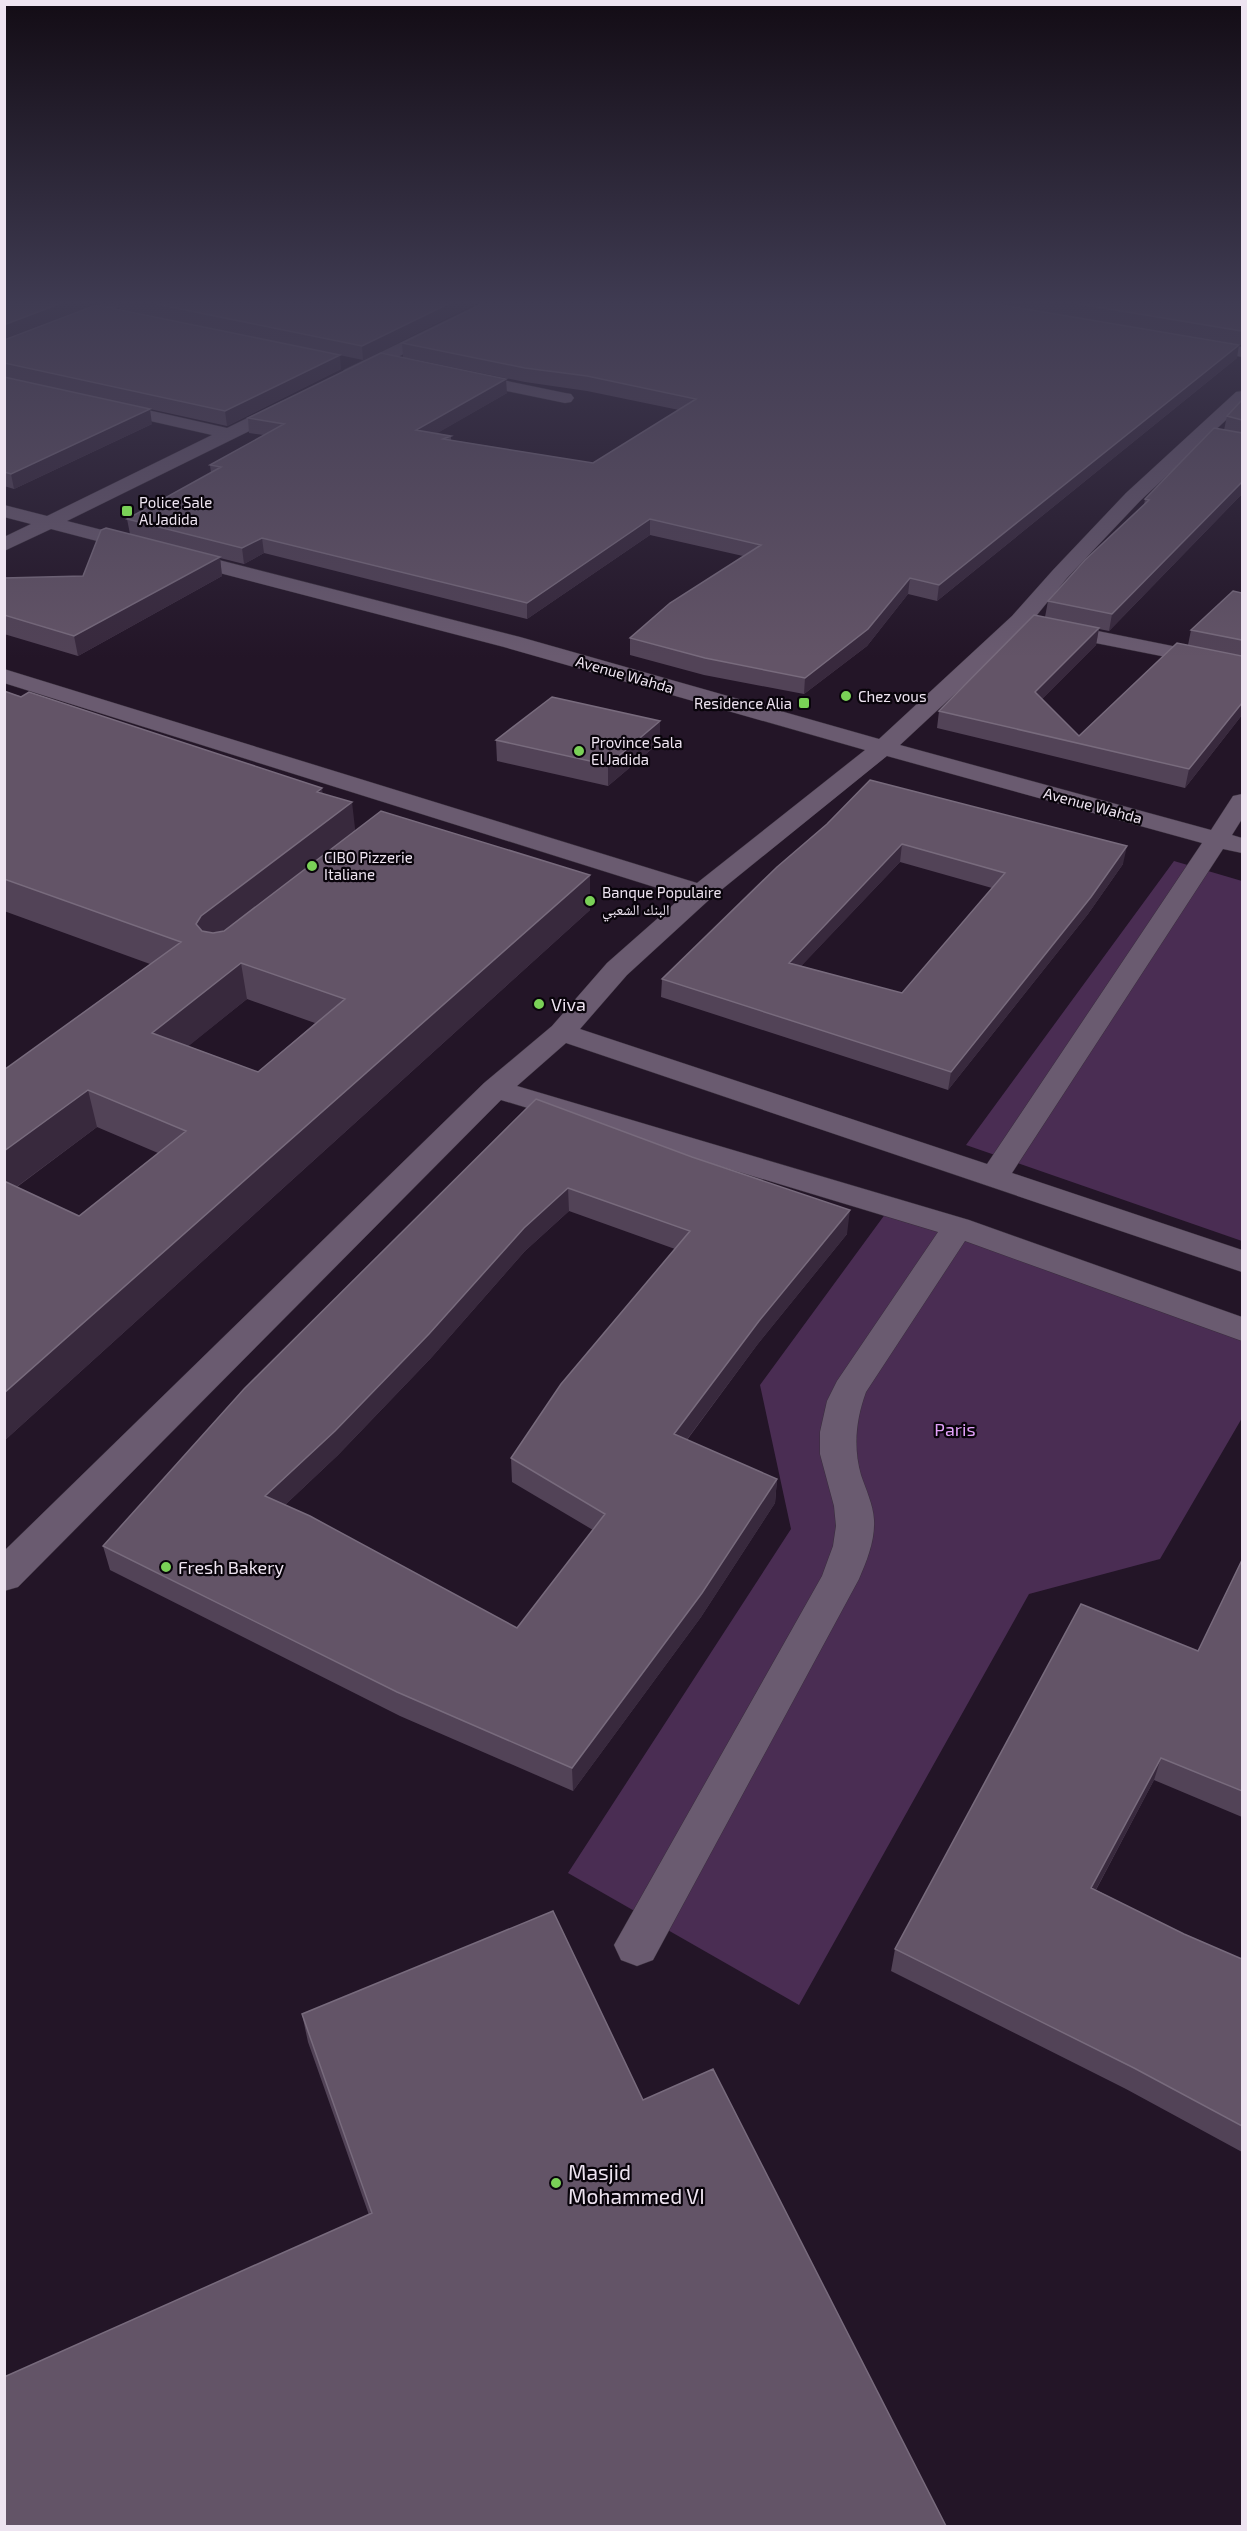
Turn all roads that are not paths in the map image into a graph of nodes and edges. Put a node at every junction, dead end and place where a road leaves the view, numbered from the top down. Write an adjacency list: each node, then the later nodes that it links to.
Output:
1 (177, 422): 4 (street)
2 (253, 422): 4 (street)
3 (1223, 422): 8 (street)
4 (229, 434): 6 (street)
5 (4, 511): 6 (street, Avenue Wahda)
6 (52, 522): 7 (street); 11 (street, Avenue Wahda)
7 (4, 545)
8 (1020, 621): 9 (street); 11 (street)
9 (1242, 666)
10 (4, 676): 13 (street)
11 (883, 748): 15 (street, Avenue Wahda); 16 (street)
12 (1242, 801): 15 (street)
13 (417, 804): 14 (street); 16 (street)
14 (390, 825)
15 (1230, 843): 19 (street)
16 (701, 893): 17 (street)
17 (562, 1032): 18 (street); 19 (street)
18 (495, 1089): 20 (street); 23 (street)
19 (994, 1177): 21 (street)
20 (958, 1227): 22 (street); 24 (street)
21 (1242, 1261)
22 (1242, 1329)
23 (4, 1576)
24 (637, 1945)

